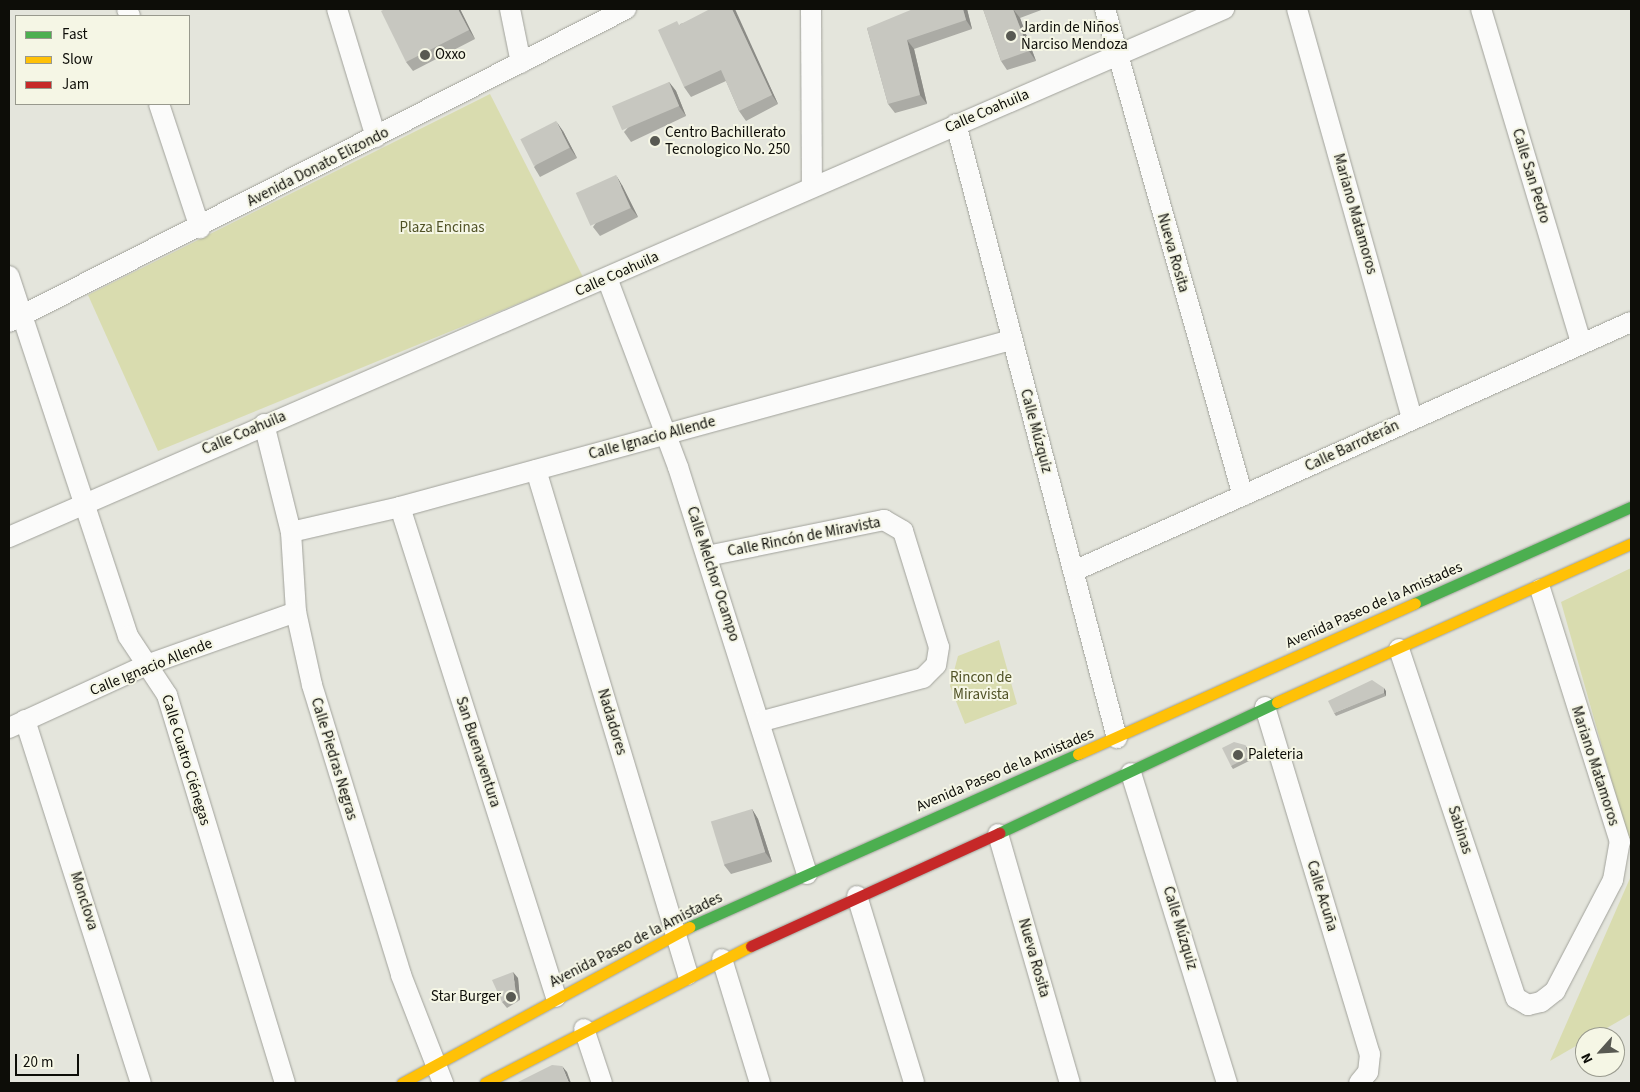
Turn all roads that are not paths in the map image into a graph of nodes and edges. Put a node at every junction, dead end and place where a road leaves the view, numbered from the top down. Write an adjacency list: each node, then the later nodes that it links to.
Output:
1 (337, 9): 13 (street)
2 (510, 9): 10 (street)
3 (626, 9): 10 (street, Avenida Donato Elizondo)
4 (811, 9): 14 (street)
5 (1105, 9): 9 (street, Nueva Rosita)
6 (1224, 9): 9 (street, Calle Coahuila)
7 (1297, 9): 22 (street, Mariano Matamoros)
8 (1481, 9): 21 (street, Calle San Pedro)
9 (1117, 55): 12 (street, Calle Coahuila); 26 (street, Nueva Rosita)
10 (521, 63): 13 (street, Avenida Donato Elizondo)
11 (159, 105): 15 (street)
12 (956, 124): 14 (street, Calle Coahuila); 20 (street, Calle Múzquiz)
13 (376, 137): 15 (street, Avenida Donato Elizondo)
14 (812, 186): 17 (street, Calle Coahuila)
15 (200, 228): 18 (street, Avenida Donato Elizondo)
16 (9, 276): 18 (street, Calle Cuatro Ciénegas)
17 (607, 278): 23 (street, Calle Coahuila); 24 (street, Calle Melchor Ocampo)
18 (15, 319): 27 (street, Calle Cuatro Ciénegas)
19 (1631, 322): 21 (street, Calle Barroterán)
20 (1011, 340): 24 (street, Calle Ignacio Allende); 34 (street, Calle Múzquiz)
21 (1582, 344): 22 (street, Calle Barroterán)
22 (1412, 418): 26 (street, Calle Barroterán)
23 (264, 424): 27 (street, Calle Coahuila); 30 (street, Calle Piedras Negras)
24 (665, 435): 25 (street, Calle Ignacio Allende); 33 (street, Calle Melchor Ocampo)
25 (536, 470): 28 (street, Calle Ignacio Allende); 53 (street, Nadadores)
26 (1243, 496): 34 (street, Calle Barroterán)
27 (83, 503): 31 (street, Calle Coahuila); 40 (street, Calle Cuatro Ciénegas)
28 (400, 507): 30 (street, Calle Ignacio Allende); 56 (street, San Buenaventura)
29 (1631, 507): 36 (street, Avenida Paseo de la Amistades)
30 (291, 532): 37 (street, Calle Piedras Negras)
31 (9, 537)
32 (1631, 544): 35 (street)
33 (707, 556): 42 (street, Calle Melchor Ocampo); 42 (street, Calle Rincón de Miravista)
34 (1074, 571): 45 (street, Calle Múzquiz)
35 (1540, 589): 38 (street); 57 (street, Mariano Matamoros)
36 (1426, 599): 38 (street); 43 (street, Avenida Paseo de la Amistades)
37 (296, 612): 40 (street, Calle Ignacio Allende); 59 (street, Calle Piedras Negras)
38 (1442, 629): 39 (street)
39 (1399, 649): 41 (street); 57 (street, Sabinas)
40 (149, 664): 44 (street, Calle Ignacio Allende); 61 (street, Calle Cuatro Ciénegas)
41 (1265, 707): 46 (street); 70 (street, Calle Acuña)
42 (762, 721): 51 (street, Calle Melchor Ocampo)
43 (1177, 721): 45 (street, Avenida Paseo de la Amistades); 46 (street)
44 (17, 724): 60 (street, Monclova)
45 (1117, 738): 48 (street, Avenida Paseo de la Amistades)
46 (1189, 744): 47 (street)
47 (1130, 774): 49 (street); 69 (street, Calle Múzquiz)
48 (924, 821): 50 (street); 51 (street, Avenida Paseo de la Amistades)
49 (998, 834): 50 (street); 68 (street, Nueva Rosita)
50 (936, 860): 52 (street)
51 (807, 874): 53 (street, Avenida Paseo de la Amistades)
52 (857, 896): 54 (street); 67 (street)
53 (676, 933): 55 (street, Nadadores); 56 (street, Avenida Paseo de la Amistades)
54 (722, 959): 55 (street); 66 (street)
55 (688, 975): 58 (street)
56 (556, 997): 59 (street, Avenida Paseo de la Amistades)
57 (1528, 1005)
58 (584, 1029): 64 (street); 65 (street)
59 (436, 1064): 62 (street, Avenida Paseo de la Amistades); 63 (street, Calle Piedras Negras)
60 (141, 1083)
61 (285, 1083)
62 (402, 1083)
63 (443, 1083)
64 (485, 1083)
65 (602, 1083)
66 (760, 1083)
67 (914, 1083)
68 (1070, 1083)
69 (1227, 1083)
70 (1358, 1083)

